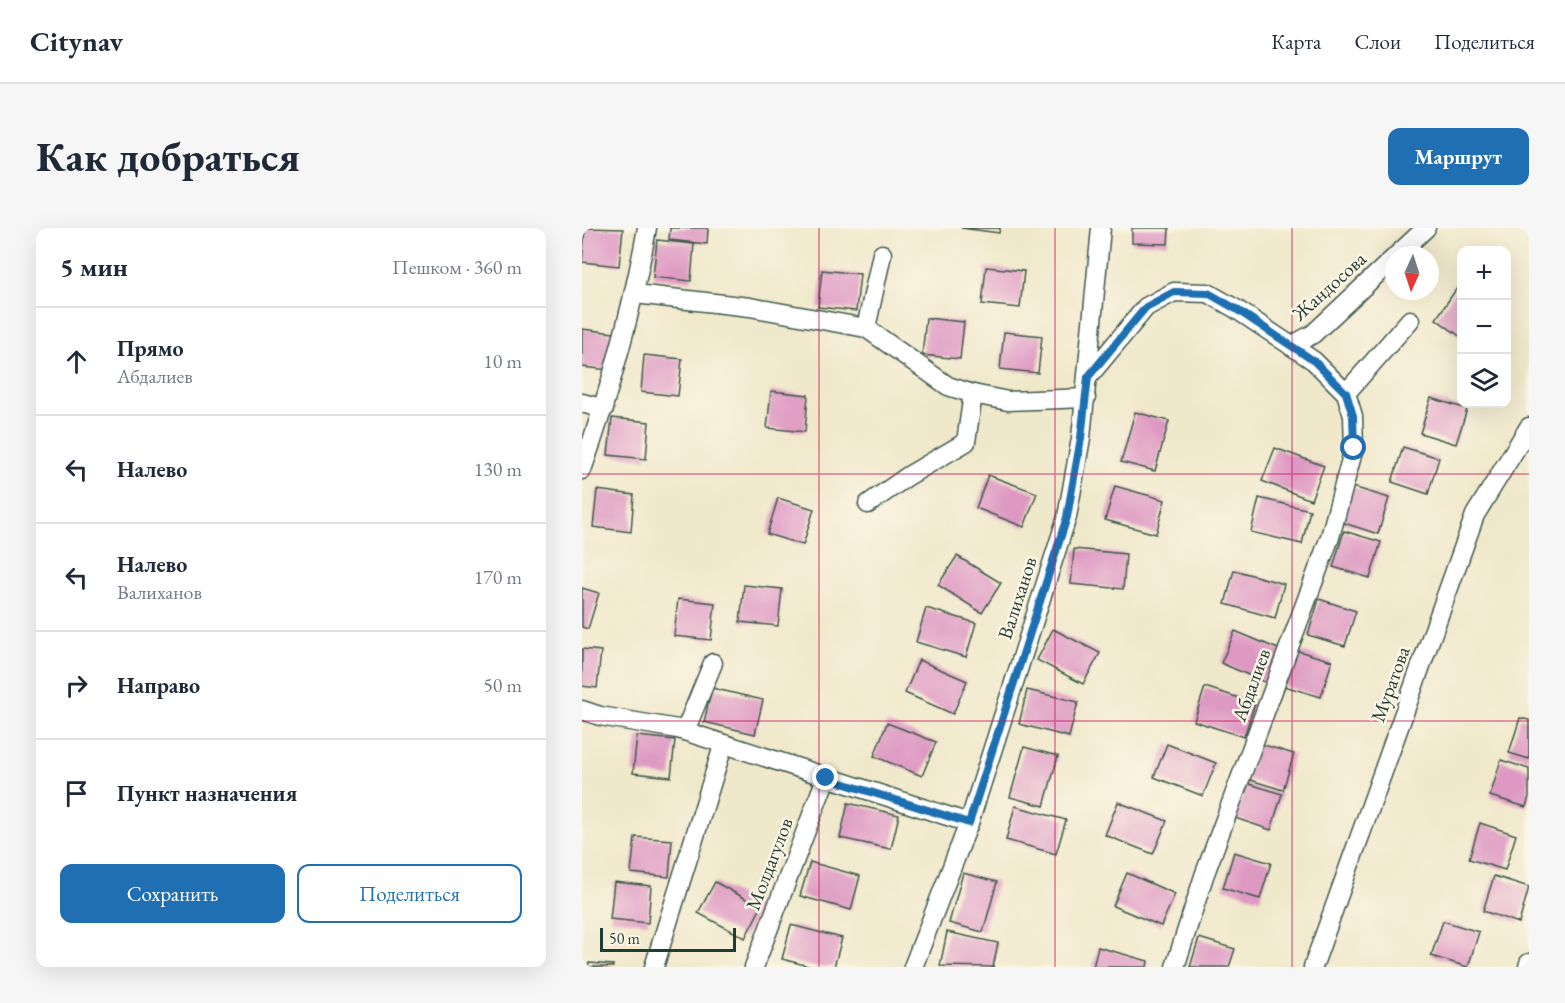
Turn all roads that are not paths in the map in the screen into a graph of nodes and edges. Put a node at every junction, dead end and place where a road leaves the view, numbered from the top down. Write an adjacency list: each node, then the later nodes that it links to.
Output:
1 (647, 228): 7 (street)
2 (1101, 228): 11 (street, Валиханов)
3 (1426, 228): 4 (street, Жандосова)
4 (1406, 246)
5 (882, 254): 9 (street)
6 (1385, 266): 10 (street, Жандосова)
7 (635, 294): 9 (street); 16 (street)
8 (1410, 320): 12 (street)
9 (866, 328): 13 (street)
10 (1291, 346): 11 (street); 12 (street)
11 (1088, 377): 14 (street, Валиханов)
12 (1346, 393): 29 (street, Абдалиев)
13 (973, 394): 14 (street); 19 (street)
14 (1086, 398): 25 (street, Валиханов)
15 (582, 403): 16 (street)
16 (604, 409): 18 (street)
17 (1529, 427): 30 (street, Муратова)
18 (582, 470)
19 (868, 504)
20 (713, 663): 22 (street)
21 (582, 710): 22 (street)
22 (685, 731): 23 (street)
23 (723, 746): 24 (street); 26 (street)
24 (826, 778): 25 (street); 27 (street, Молдагулов)
25 (969, 823): 28 (street, Валиханов)
26 (654, 967)
27 (754, 967)
28 (913, 967)
29 (1175, 967)
30 (1313, 967)

